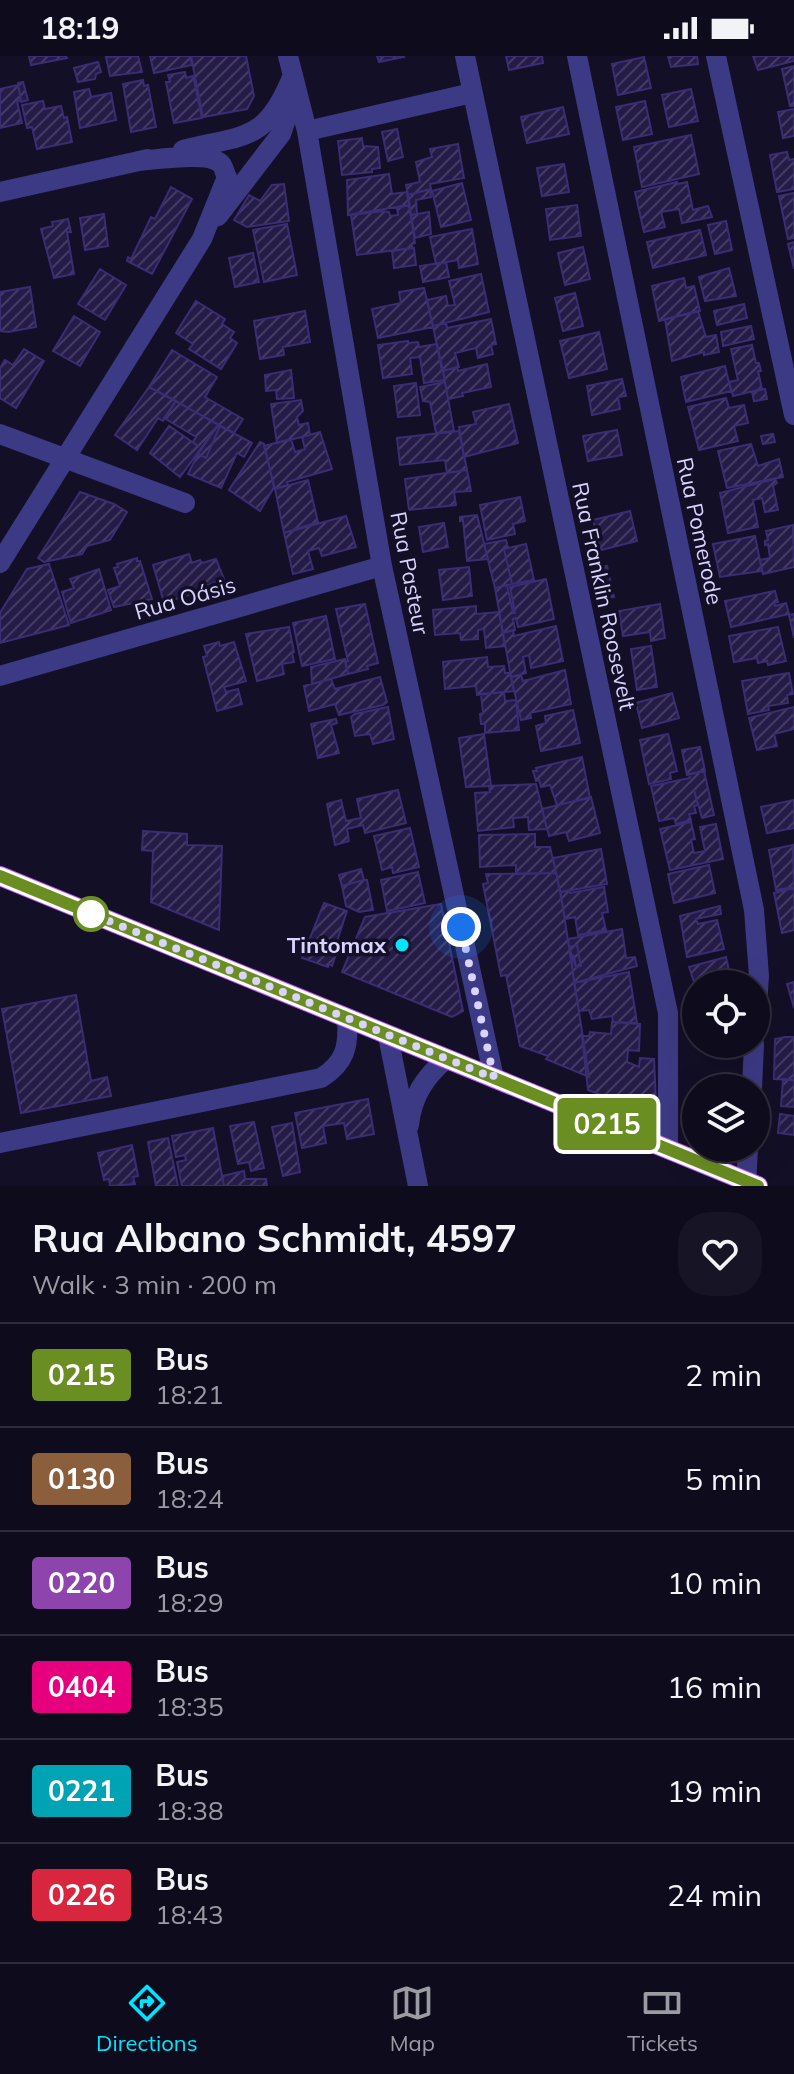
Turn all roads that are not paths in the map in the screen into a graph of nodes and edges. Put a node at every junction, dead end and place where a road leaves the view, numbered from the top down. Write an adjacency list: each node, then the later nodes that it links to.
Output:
1 (465, 56): 5 (street, Rua Franklin Roosevelt)
2 (577, 56): 20 (street, Rua Pomerode)
3 (716, 56): 12 (street)
4 (292, 72): 6 (street, Rua Pasteur); 7 (street); 8 (street)
5 (472, 93): 6 (street); 27 (street, Rua Franklin Roosevelt)
6 (307, 131): 9 (street, Rua Pasteur)
7 (272, 147): 9 (street); 11 (street)
8 (138, 161): 10 (street); 11 (street)
9 (316, 190): 17 (street, Rua Pasteur)
10 (0, 192)
11 (202, 239): 14 (street)
12 (794, 415)
13 (0, 434): 14 (street)
14 (65, 458): 15 (street); 16 (street)
15 (185, 503)
16 (0, 563)
17 (382, 566): 18 (street, Rua Oásis); 24 (street, Rua Pasteur)
18 (0, 676)
19 (0, 876): 21 (main road)
20 (759, 970)
21 (347, 1019): 22 (main road); 26 (street)
22 (388, 1036): 23 (main road); 25 (street)
23 (446, 1059): 24 (main road); 25 (street)
24 (494, 1078): 27 (main road)
25 (407, 1132): 30 (street)
26 (0, 1143)
27 (668, 1149): 29 (main road)
28 (749, 1162): 29 (street)
29 (750, 1184)
30 (418, 1186)

